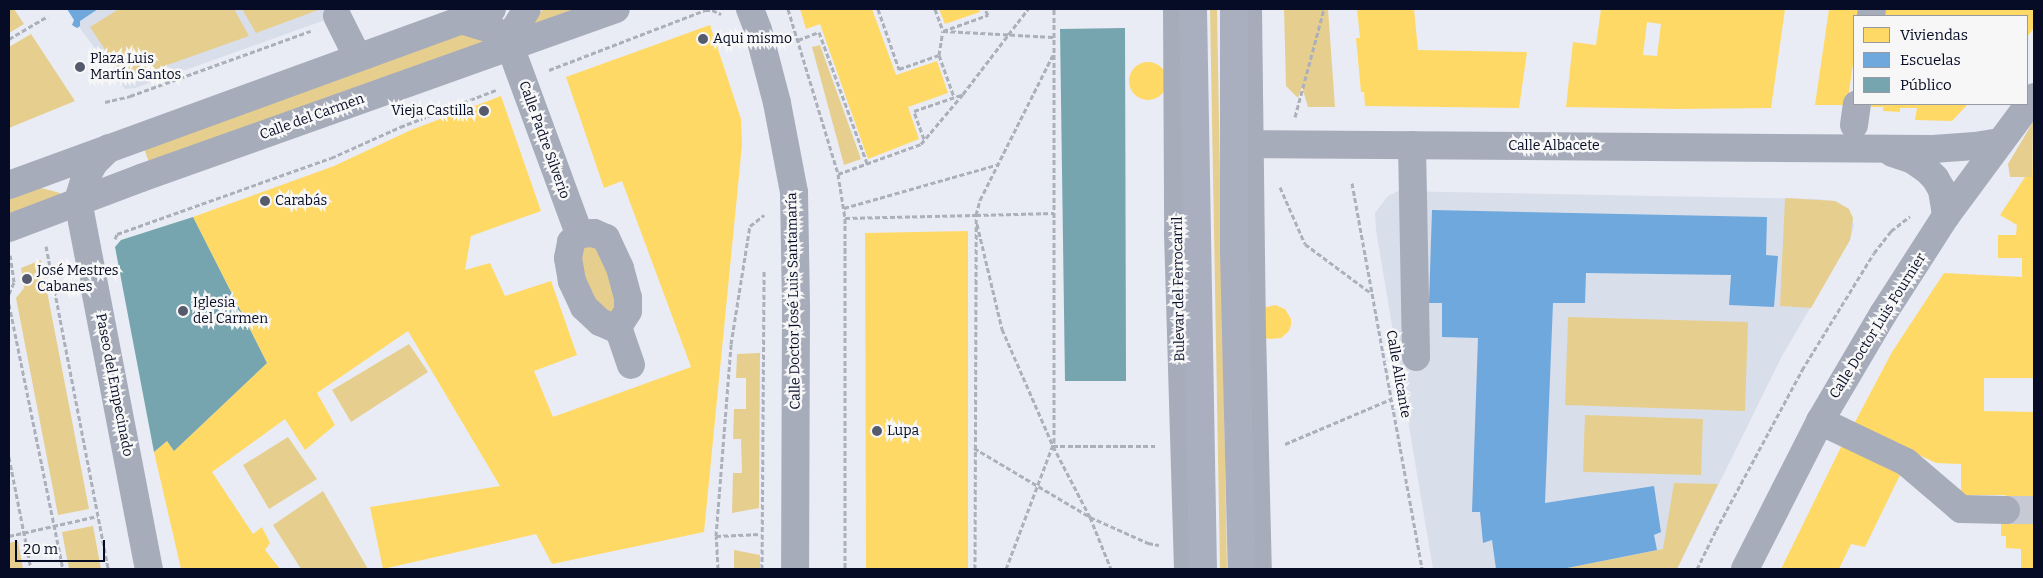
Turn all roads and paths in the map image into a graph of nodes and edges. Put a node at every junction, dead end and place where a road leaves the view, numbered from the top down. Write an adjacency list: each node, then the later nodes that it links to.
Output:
1 (492, 9): 18 (street)
2 (527, 9): 24 (street)
3 (616, 9): 24 (street, Calle del Carmen)
4 (788, 9): 23 (path)
5 (878, 9): 26 (path)
6 (935, 9): 19 (path)
7 (986, 9): 19 (path)
8 (1028, 9): 20 (path)
9 (1054, 9): 21 (path)
10 (1177, 9): 96 (street, Bulevar del Ferrocarril)
11 (1192, 9): 97 (main road, Bulevar del Ferrocarril)
12 (1234, 9): 36 (main road)
13 (1248, 9): 36 (street)
14 (1324, 9): 33 (path)
15 (738, 15): 28 (path); 91 (street, Calle Doctor José Luis Santamaría)
16 (48, 16): 22 (path)
17 (338, 18): 27 (street); 31 (path)
18 (461, 20): 24 (street, Calle Padre Silverio); 27 (street)
19 (943, 31): 20 (path); 26 (path)
20 (1006, 35): 21 (path); 29 (path)
21 (1053, 37): 25 (path)
22 (9, 39)
23 (798, 40): 40 (path); 42 (path)
24 (510, 46): 28 (street, Calle Padre Silverio); 46 (street, Calle del Carmen)
25 (1053, 54): 41 (path); 49 (path)
26 (939, 55): 30 (path)
27 (357, 56): 38 (street)
28 (522, 80): 57 (street, Calle Padre Silverio); 58 (path)
29 (963, 94): 30 (path); 34 (path)
30 (954, 97): 34 (path)
31 (105, 102)
32 (2028, 105): 35 (street, Calle Doctor Luis Fournier)
33 (1295, 117)
34 (924, 140): 40 (path)
35 (2000, 142): 39 (street, Calle Albacete); 53 (street, Calle Doctor Luis Fournier)
36 (1242, 144): 37 (street, Calle Albacete); 98 (main road); 99 (street)
37 (1412, 145): 39 (street, Calle Albacete); 66 (street)
38 (109, 148): 43 (street); 46 (street, Paseo del Empecinado)
39 (1874, 148): 53 (street, Calle Albacete)
40 (866, 163): 42 (path)
41 (998, 164): 48 (path); 51 (path)
42 (838, 174): 48 (path)
43 (21, 180): 46 (street)
44 (1278, 182): 62 (path)
45 (1352, 184): 62 (path, Calle Alicante)
46 (78, 201): 56 (street, Calle del Carmen); 88 (street, Paseo del Empecinado)
47 (764, 206): 50 (path)
48 (844, 208): 54 (path)
49 (1054, 213): 51 (path); 70 (path)
50 (764, 215): 55 (path); 83 (path)
51 (976, 215): 54 (path); 70 (path); 73 (path)
52 (1911, 215): 101 (path)
53 (1946, 216): 69 (street, Calle Doctor Luis Fournier)
54 (845, 218): 92 (path)
55 (764, 225)
56 (9, 228)
57 (579, 234): 65 (street); 65 (street)
58 (113, 242)
59 (46, 244): 77 (path)
60 (9, 250): 63 (path)
61 (764, 265): 81 (path)
62 (1372, 293): 68 (path, Calle Alicante)
63 (9, 294)
64 (9, 304): 79 (path)
65 (618, 327): 67 (street)
66 (1416, 358)
67 (631, 365)
68 (1391, 399): 71 (path); 100 (path, Calle Alicante)
69 (1820, 420): 76 (street); 102 (street, Calle Doctor Luis Fournier)
70 (1053, 446): 72 (path); 75 (path); 78 (path)
71 (1280, 446)
72 (1161, 447)
73 (974, 448): 75 (path); 93 (path)
74 (9, 457): 80 (path)
75 (1038, 487): 78 (path); 94 (path)
76 (2006, 510)
77 (98, 516): 79 (path); 87 (path)
78 (1090, 517): 84 (path); 95 (path)
79 (54, 526): 80 (path); 86 (path)
80 (23, 533): 82 (path); 85 (path)
81 (761, 534): 83 (path); 90 (path)
82 (9, 536)
83 (716, 536): 89 (path)
84 (1165, 546)
85 (31, 569)
86 (63, 569)
87 (108, 569)
88 (149, 569)
89 (718, 569)
90 (762, 569)
91 (794, 569)
92 (845, 569)
93 (974, 569)
94 (1006, 569)
95 (1111, 569)
96 (1188, 569)
97 (1203, 569)
98 (1242, 569)
99 (1258, 569)
100 (1422, 569)
101 (1697, 569)
102 (1745, 569)

